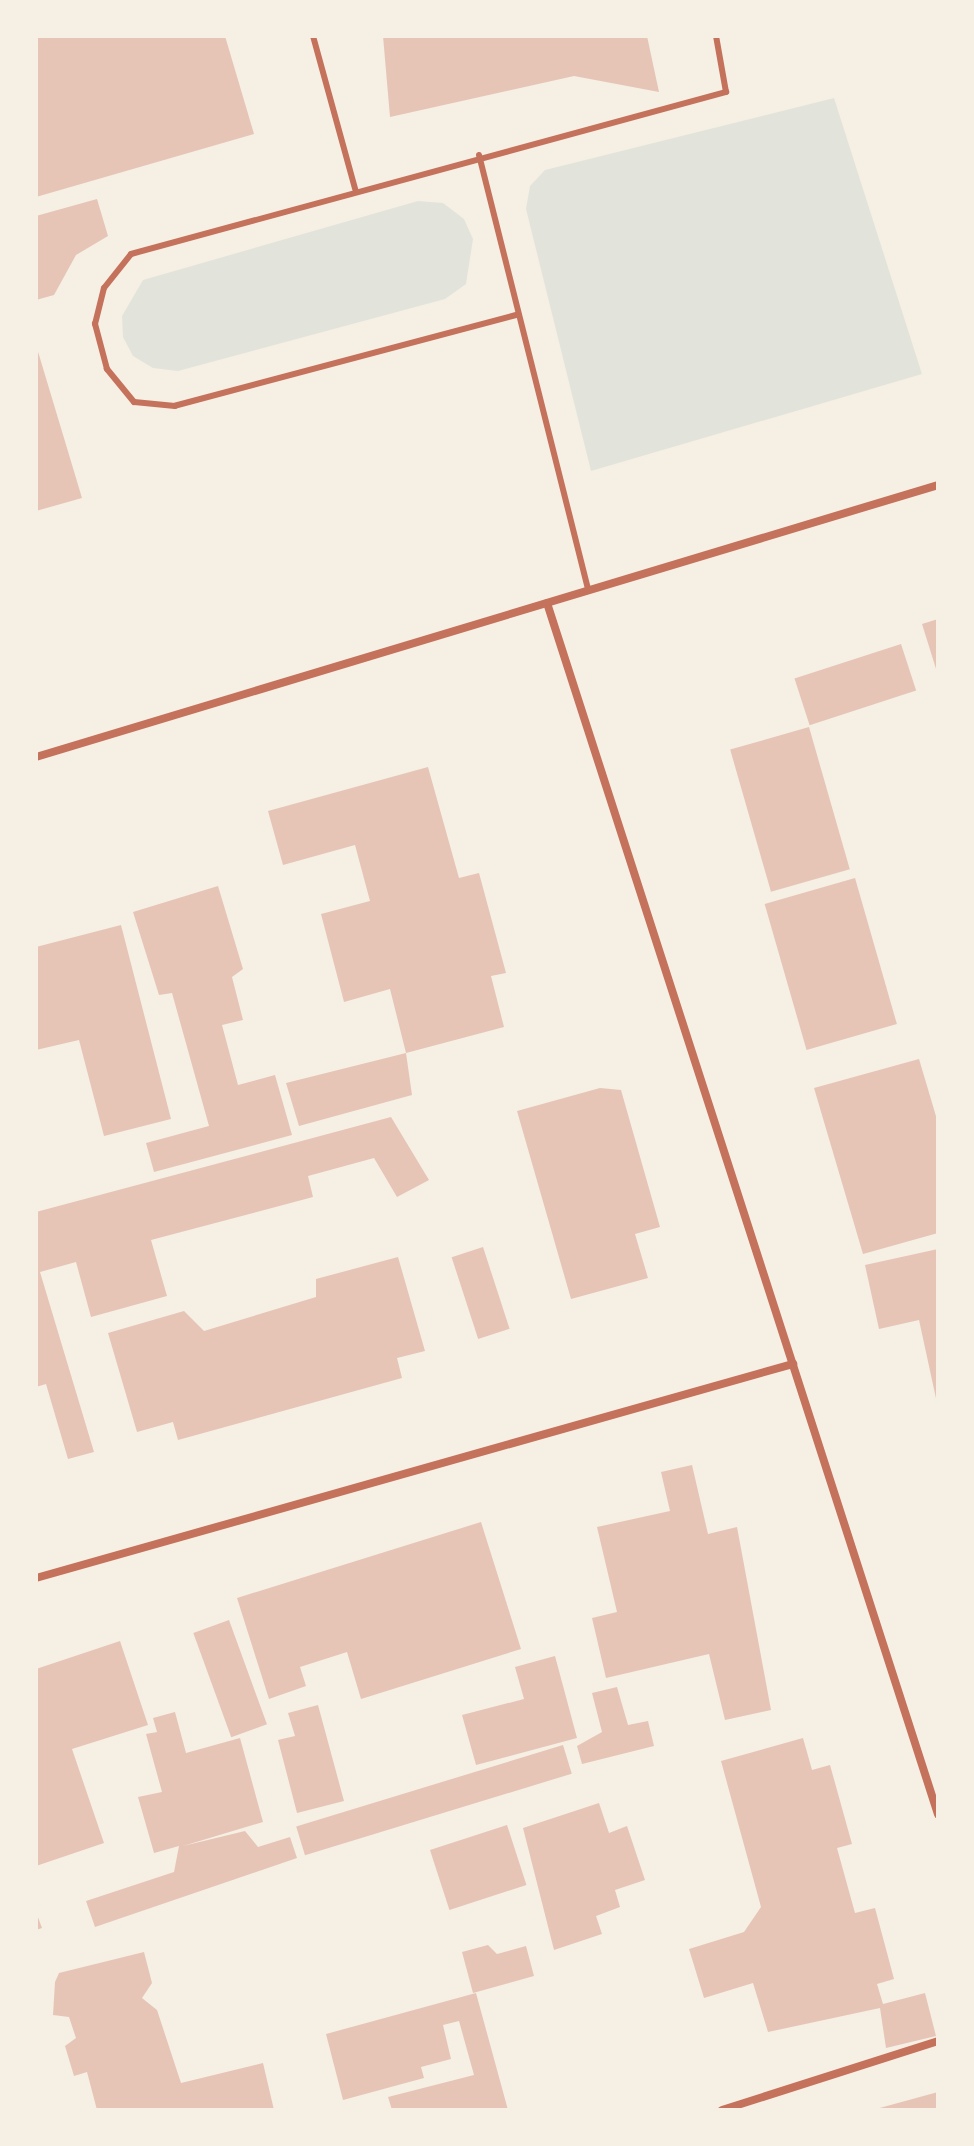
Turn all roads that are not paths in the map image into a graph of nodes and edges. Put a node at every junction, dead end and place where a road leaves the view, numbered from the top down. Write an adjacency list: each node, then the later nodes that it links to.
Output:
1 (313, 36): 4 (lane)
2 (716, 36): 3 (lane)
3 (479, 155): 4 (lane); 5 (lane)
4 (355, 189): 5 (lane)
5 (516, 315): 7 (lane)
6 (938, 485): 7 (street)
7 (588, 590): 8 (street)
8 (547, 603): 9 (street); 10 (street)
9 (36, 757)
10 (793, 1364): 11 (street); 12 (street)
11 (36, 1578)
12 (938, 1814)
13 (938, 2041): 14 (street)
14 (722, 2110)

